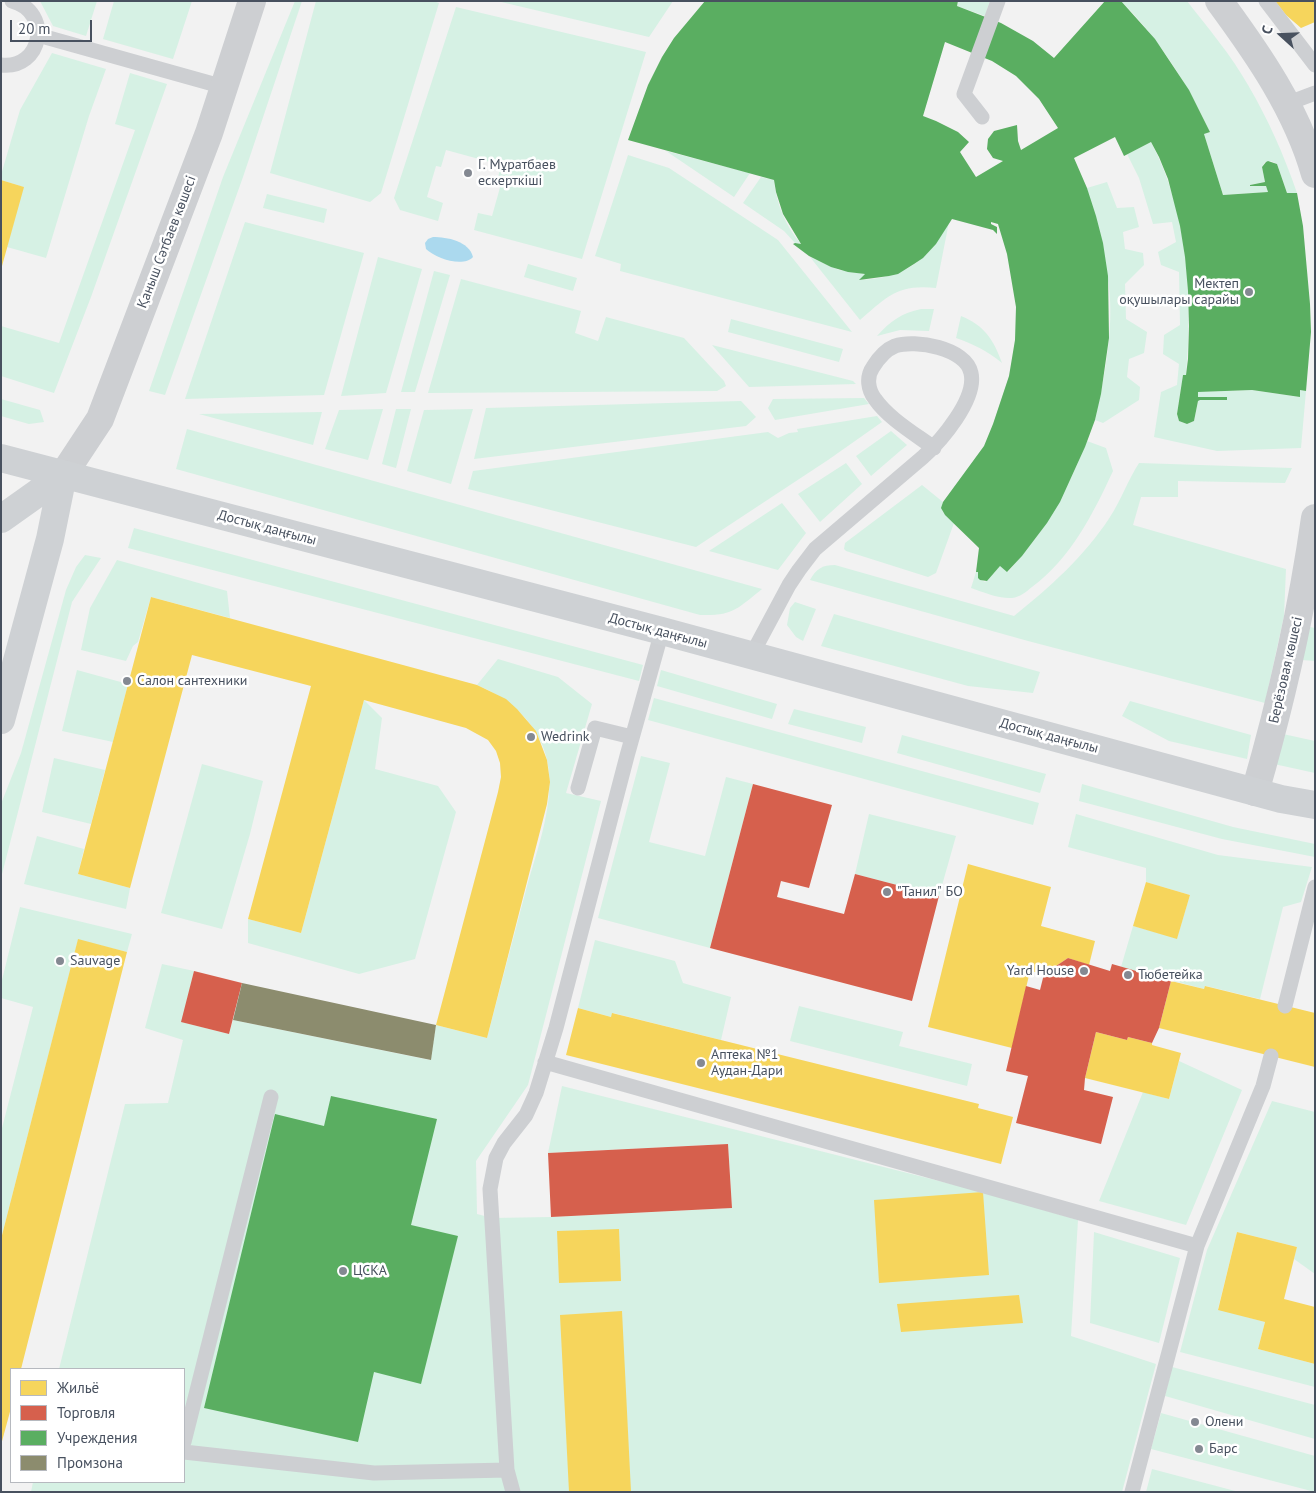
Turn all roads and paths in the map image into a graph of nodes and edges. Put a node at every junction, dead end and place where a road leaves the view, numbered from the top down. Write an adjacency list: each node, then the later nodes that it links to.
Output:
1 (12, 1): 6 (lane)
2 (252, 1): 9 (street, Қаныш Сәтбаев көшесі)
3 (998, 1): 12 (lane)
4 (1219, 1): 11 (street)
5 (1266, 1): 8 (lane)
6 (38, 35): 7 (lane); 9 (lane)
7 (1, 65)
8 (1315, 65)
9 (224, 87): 16 (street, Қаныш Сәтбаев көшесі)
10 (1315, 93): 11 (lane)
11 (1286, 104): 13 (street)
12 (982, 117)
13 (1315, 174)
14 (934, 448): 14 (lane); 20 (lane)
15 (1, 458): 16 (main road, Достық даңғылы)
16 (63, 475): 18 (main road, Қаныш Сәтбаев көшесі); 19 (main road, Достық даңғылы); 21 (main road, Қаныш Сәтбаев көшесі)
17 (1315, 518): 24 (street, Берёзовая көшесі)
18 (1, 520)
19 (662, 631): 20 (main road, Достық даңғылы); 22 (lane)
20 (751, 656): 24 (main road, Достық даңғылы)
21 (1, 720)
22 (632, 737): 23 (lane); 29 (lane)
23 (578, 788)
24 (1255, 792): 25 (main road, Достық даңғылы)
25 (1315, 805)
26 (1315, 886): 27 (lane)
27 (1285, 1006)
28 (1272, 1056): 31 (lane)
29 (545, 1062): 31 (lane); 34 (lane)
30 (271, 1097): 32 (lane)
31 (1197, 1246): 36 (lane)
32 (185, 1438)
33 (185, 1452): 34 (lane)
34 (508, 1470): 35 (lane)
35 (513, 1492)
36 (1132, 1492)

